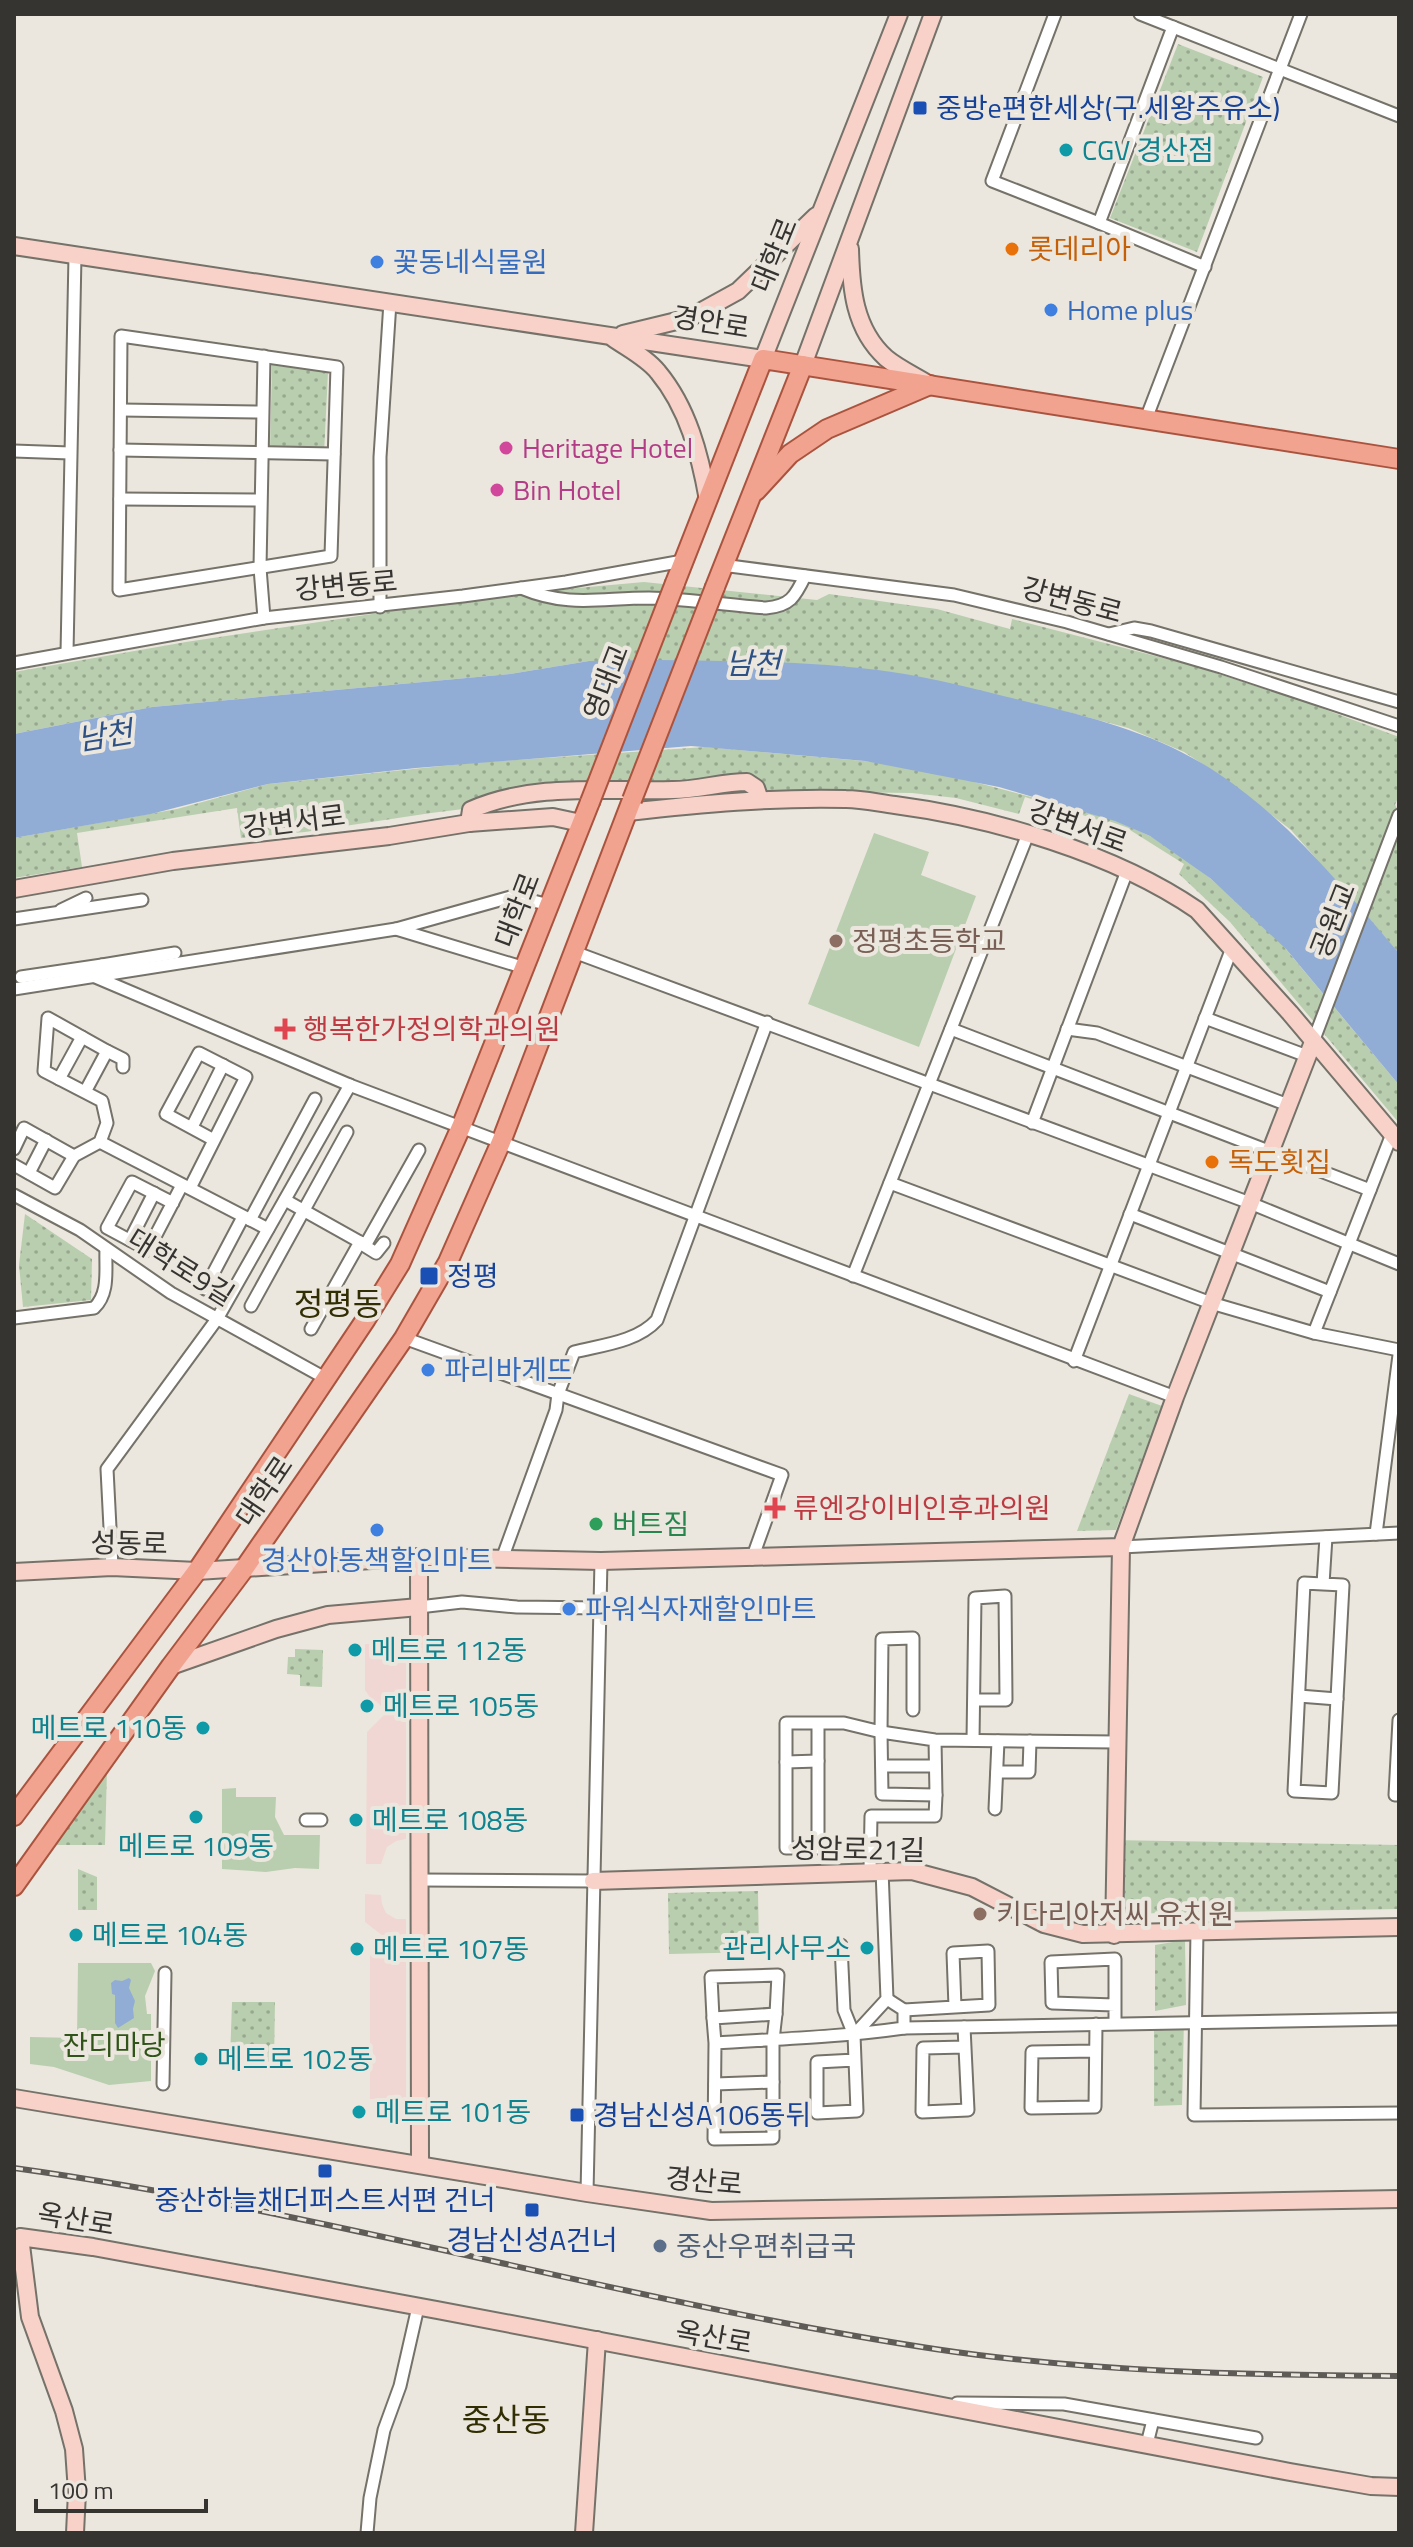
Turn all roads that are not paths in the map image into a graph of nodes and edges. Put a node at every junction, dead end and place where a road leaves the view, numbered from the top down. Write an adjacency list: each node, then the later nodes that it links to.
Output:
1 (899, 14): 9 (street, 대학로)
2 (933, 14): 11 (street)
3 (1055, 14): 10 (street)
4 (1140, 14): 6 (street)
5 (1301, 14): 7 (street)
6 (1173, 27): 7 (street); 10 (street)
7 (1280, 67): 8 (street); 14 (street)
8 (1399, 116)
9 (823, 209): 16 (street); 18 (street, 대학로)
10 (1099, 223): 14 (street)
11 (849, 240): 19 (street); 20 (street)
12 (14, 246): 13 (street, 경안로)
13 (75, 256): 15 (street, 경안로); 26 (street)
14 (1205, 267): 23 (street)
15 (390, 302): 16 (street, 경안로); 39 (street)
16 (612, 337): 18 (street, 경안로); 33 (street)
17 (264, 356): 21 (street); 22 (street); 28 (street)
18 (763, 359): 19 (main road, 경안로); 33 (main road, 대학로)
19 (803, 365): 20 (main road, 경안로); 31 (main road)
20 (930, 385): 23 (main road, 경안로); 31 (main road)
21 (121, 410): 22 (street); 24 (street)
22 (261, 412): 27 (street)
23 (1146, 419): 29 (main road, 경안로)
24 (120, 450): 27 (street); 30 (street)
25 (14, 451): 26 (street)
26 (70, 453): 42 (street)
27 (261, 453): 28 (street); 32 (street)
28 (334, 454): 36 (street)
29 (1399, 459)
30 (120, 499): 32 (street); 36 (street)
31 (749, 499): 35 (main road)
32 (260, 500): 36 (street)
33 (708, 500): 34 (main road, 대학로)
34 (683, 561): 38 (street, 강변동로); 47 (main road, 영대교, bridge)
35 (722, 565): 37 (street, 강변동로); 48 (main road, bridge)
36 (260, 568): 40 (street)
37 (805, 576): 38 (street); 41 (street, 강변동로)
38 (520, 587): 39 (street, 강변동로)
39 (380, 607): 40 (street, 강변동로)
40 (264, 618): 42 (street, 강변동로)
41 (1109, 634): 44 (street); 45 (street, 강변동로)
42 (67, 653): 43 (street, 강변동로)
43 (14, 663)
44 (1399, 702)
45 (1399, 726)
46 (760, 800): 48 (street, 강변서로); 50 (street); 52 (street, 강변서로)
47 (590, 802): 51 (main road, 대학로)
48 (630, 806): 62 (main road, 대학로)
49 (1399, 815): 73 (street, 공원교)
50 (469, 823): 51 (street, 강변서로); 54 (street, 강변서로)
51 (581, 823): 57 (main road, 대학로)
52 (1028, 834): 53 (street, 강변서로); 70 (street)
53 (1127, 871): 61 (street, 강변서로); 71 (street)
54 (14, 889)
55 (86, 898): 58 (street)
56 (142, 900): 58 (street)
57 (549, 905): 60 (street); 64 (main road, 대학로)
58 (57, 912): 59 (street)
59 (14, 919)
60 (396, 929): 64 (street); 65 (street)
61 (1232, 948): 68 (street); 73 (street, 강변서로)
62 (574, 952): 69 (street); 94 (main road, 대학로)
63 (175, 953): 65 (street)
64 (525, 968): 88 (main road, 대학로)
65 (96, 973): 66 (street); 67 (street); 81 (street)
66 (21, 977)
67 (14, 989)
68 (1205, 1018): 73 (street); 77 (street)
69 (767, 1022): 80 (street); 113 (street)
70 (951, 1029): 78 (street); 80 (street)
71 (1067, 1029): 77 (street); 78 (street)
72 (82, 1037): 74 (street); 79 (street); 79 (street)
73 (1310, 1049): 84 (street); 90 (street, 강변서로)
74 (107, 1051): 76 (street); 82 (street)
75 (223, 1065): 87 (street); 87 (street); 92 (street)
76 (123, 1067)
77 (1186, 1067): 84 (street); 85 (street)
78 (1052, 1068): 85 (street); 86 (street)
79 (59, 1079): 82 (street)
80 (929, 1084): 86 (street); 103 (street)
81 (350, 1085): 88 (street); 108 (street)
82 (85, 1092): 93 (street)
83 (315, 1099): 114 (street)
84 (1288, 1105): 97 (street)
85 (1169, 1112): 97 (street); 100 (street)
86 (1032, 1123): 100 (street)
87 (192, 1127): 92 (street)
88 (461, 1127): 94 (street); 136 (main road, 대학로)
89 (347, 1132): 111 (street)
90 (1395, 1138): 106 (street)
91 (46, 1140): 95 (street); 98 (street); 102 (street)
92 (214, 1140): 104 (street)
93 (100, 1142): 98 (street); 101 (street)
94 (501, 1142): 113 (street); 133 (main road, 대학로)
95 (14, 1149)
96 (419, 1150): 117 (street)
97 (1270, 1151): 106 (street); 110 (street)
98 (74, 1156): 102 (street)
99 (14, 1165): 102 (street)
100 (1149, 1166): 110 (street); 112 (street)
101 (153, 1169): 104 (street); 105 (street)
102 (29, 1173)
103 (890, 1183): 123 (street); 124 (street)
104 (186, 1186): 109 (street); 114 (street)
105 (149, 1190): 109 (street); 116 (street); 116 (street)
106 (1370, 1190): 119 (street)
107 (14, 1195): 120 (street, 대학로9길)
108 (285, 1200): 111 (street); 115 (street)
109 (173, 1203): 116 (street)
110 (1250, 1203): 119 (street); 121 (street)
111 (304, 1211): 117 (street); 128 (street)
112 (1130, 1214): 121 (street); 123 (street)
113 (696, 1215): 124 (street); 137 (street)
114 (247, 1218): 115 (street); 125 (street)
115 (268, 1229): 130 (street)
116 (130, 1240)
117 (360, 1242): 118 (street); 131 (street)
118 (384, 1243)
119 (1349, 1243): 122 (street); 126 (street)
120 (106, 1249): 129 (street); 130 (street, 대학로9길)
121 (1230, 1253): 126 (street); 127 (street)
122 (1399, 1264)
123 (1111, 1265): 127 (street); 135 (street)
124 (853, 1276): 135 (street)
125 (205, 1289)
126 (1330, 1292): 132 (street)
127 (1211, 1303): 132 (street); 138 (street)
128 (251, 1306)
129 (14, 1318)
130 (217, 1319): 136 (street, 대학로9길); 147 (street)
131 (311, 1329)
132 (1314, 1333): 134 (street)
133 (404, 1338): 137 (street); 148 (main road, 대학로)
134 (1399, 1352): 140 (street)
135 (1074, 1361): 138 (street)
136 (325, 1378): 149 (main road, 대학로)
137 (558, 1394): 144 (street); 145 (street)
138 (1175, 1397): 142 (street)
139 (1399, 1533): 140 (street)
140 (1376, 1534): 141 (street)
141 (1326, 1537): 142 (street); 151 (street)
142 (1121, 1547): 145 (street, 성동로); 166 (street)
143 (419, 1557): 144 (street, 성동로); 148 (street, 성동로); 152 (street)
144 (502, 1559): 146 (street, 성동로)
145 (752, 1559): 146 (street, 성동로)
146 (601, 1561): 153 (street)
147 (112, 1567): 149 (street, 성동로); 150 (street, 성동로)
148 (244, 1569): 149 (street, 성동로); 154 (main road, 대학로)
149 (197, 1571): 175 (main road, 대학로)
150 (14, 1572)
151 (1323, 1584): 155 (street); 156 (street)
152 (419, 1607): 153 (street); 154 (street); 179 (street)
153 (601, 1608): 180 (street)
154 (171, 1666): 181 (main road, 대학로)
155 (1299, 1696): 156 (street); 156 (street)
156 (1337, 1699)
157 (974, 1700): 157 (street); 163 (street)
158 (913, 1710): 161 (street)
159 (1399, 1720): 173 (street)
160 (818, 1723): 161 (street); 167 (street); 168 (street)
161 (881, 1732): 162 (street); 169 (street)
162 (935, 1740): 163 (street); 170 (street)
163 (973, 1740): 164 (street)
164 (998, 1741): 165 (street); 171 (street)
165 (1030, 1741): 166 (street); 171 (street)
166 (1117, 1742): 184 (street)
167 (818, 1761): 168 (street); 168 (street)
168 (786, 1762)
169 (882, 1766): 170 (street); 172 (street)
170 (935, 1766): 172 (street)
171 (997, 1772): 174 (street)
172 (936, 1795): 178 (street)
173 (1399, 1795)
174 (995, 1809)
175 (14, 1816)
176 (306, 1820): 177 (street)
177 (321, 1820)
178 (876, 1870): 180 (street, 성암로21길); 184 (street, 성암로21길); 187 (street)
179 (420, 1880): 180 (street); 210 (street)
180 (593, 1881): 211 (street)
181 (14, 1886)
182 (1399, 1927): 183 (street, 성암로21길)
183 (1197, 1931): 184 (street, 성암로21길); 194 (street)
184 (1114, 1935)
185 (841, 1945): 199 (street)
186 (165, 1973): 206 (street)
187 (887, 1999): 190 (street); 199 (street)
188 (1115, 2005): 188 (street); 195 (street)
189 (955, 2007): 189 (street); 190 (street)
190 (904, 2010): 198 (street)
191 (776, 2014): 192 (street); 192 (street); 200 (street)
192 (713, 2018): 201 (street)
193 (1399, 2019): 194 (street)
194 (1196, 2022): 195 (street); 209 (street)
195 (1115, 2023): 196 (street)
196 (1096, 2024): 197 (street); 203 (street)
197 (964, 2027): 198 (street); 202 (street)
198 (904, 2028): 199 (street)
199 (854, 2035): 200 (street); 204 (street)
200 (773, 2040): 201 (street); 205 (street)
201 (715, 2043): 207 (street)
202 (965, 2047): 202 (street)
203 (1095, 2051): 203 (street)
204 (855, 2060): 204 (street)
205 (773, 2082): 207 (street); 207 (street)
206 (163, 2084)
207 (715, 2084)
208 (14, 2098): 210 (street, 경산로)
209 (1399, 2113)
210 (420, 2164): 211 (street, 경산로)
211 (587, 2193): 212 (street, 경산로)
212 (1399, 2199)
213 (16, 2233): 214 (street, 옥산로); 221 (street)
214 (418, 2307): 215 (street, 옥산로); 222 (street)
215 (597, 2340): 216 (street, 옥산로); 223 (street)
216 (929, 2403): 217 (street); 219 (street, 옥산로)
217 (1153, 2420): 218 (street); 219 (street)
218 (1256, 2438)
219 (1147, 2444): 220 (street, 옥산로)
220 (1399, 2487)
221 (80, 2532)
222 (367, 2533)
223 (584, 2533)

